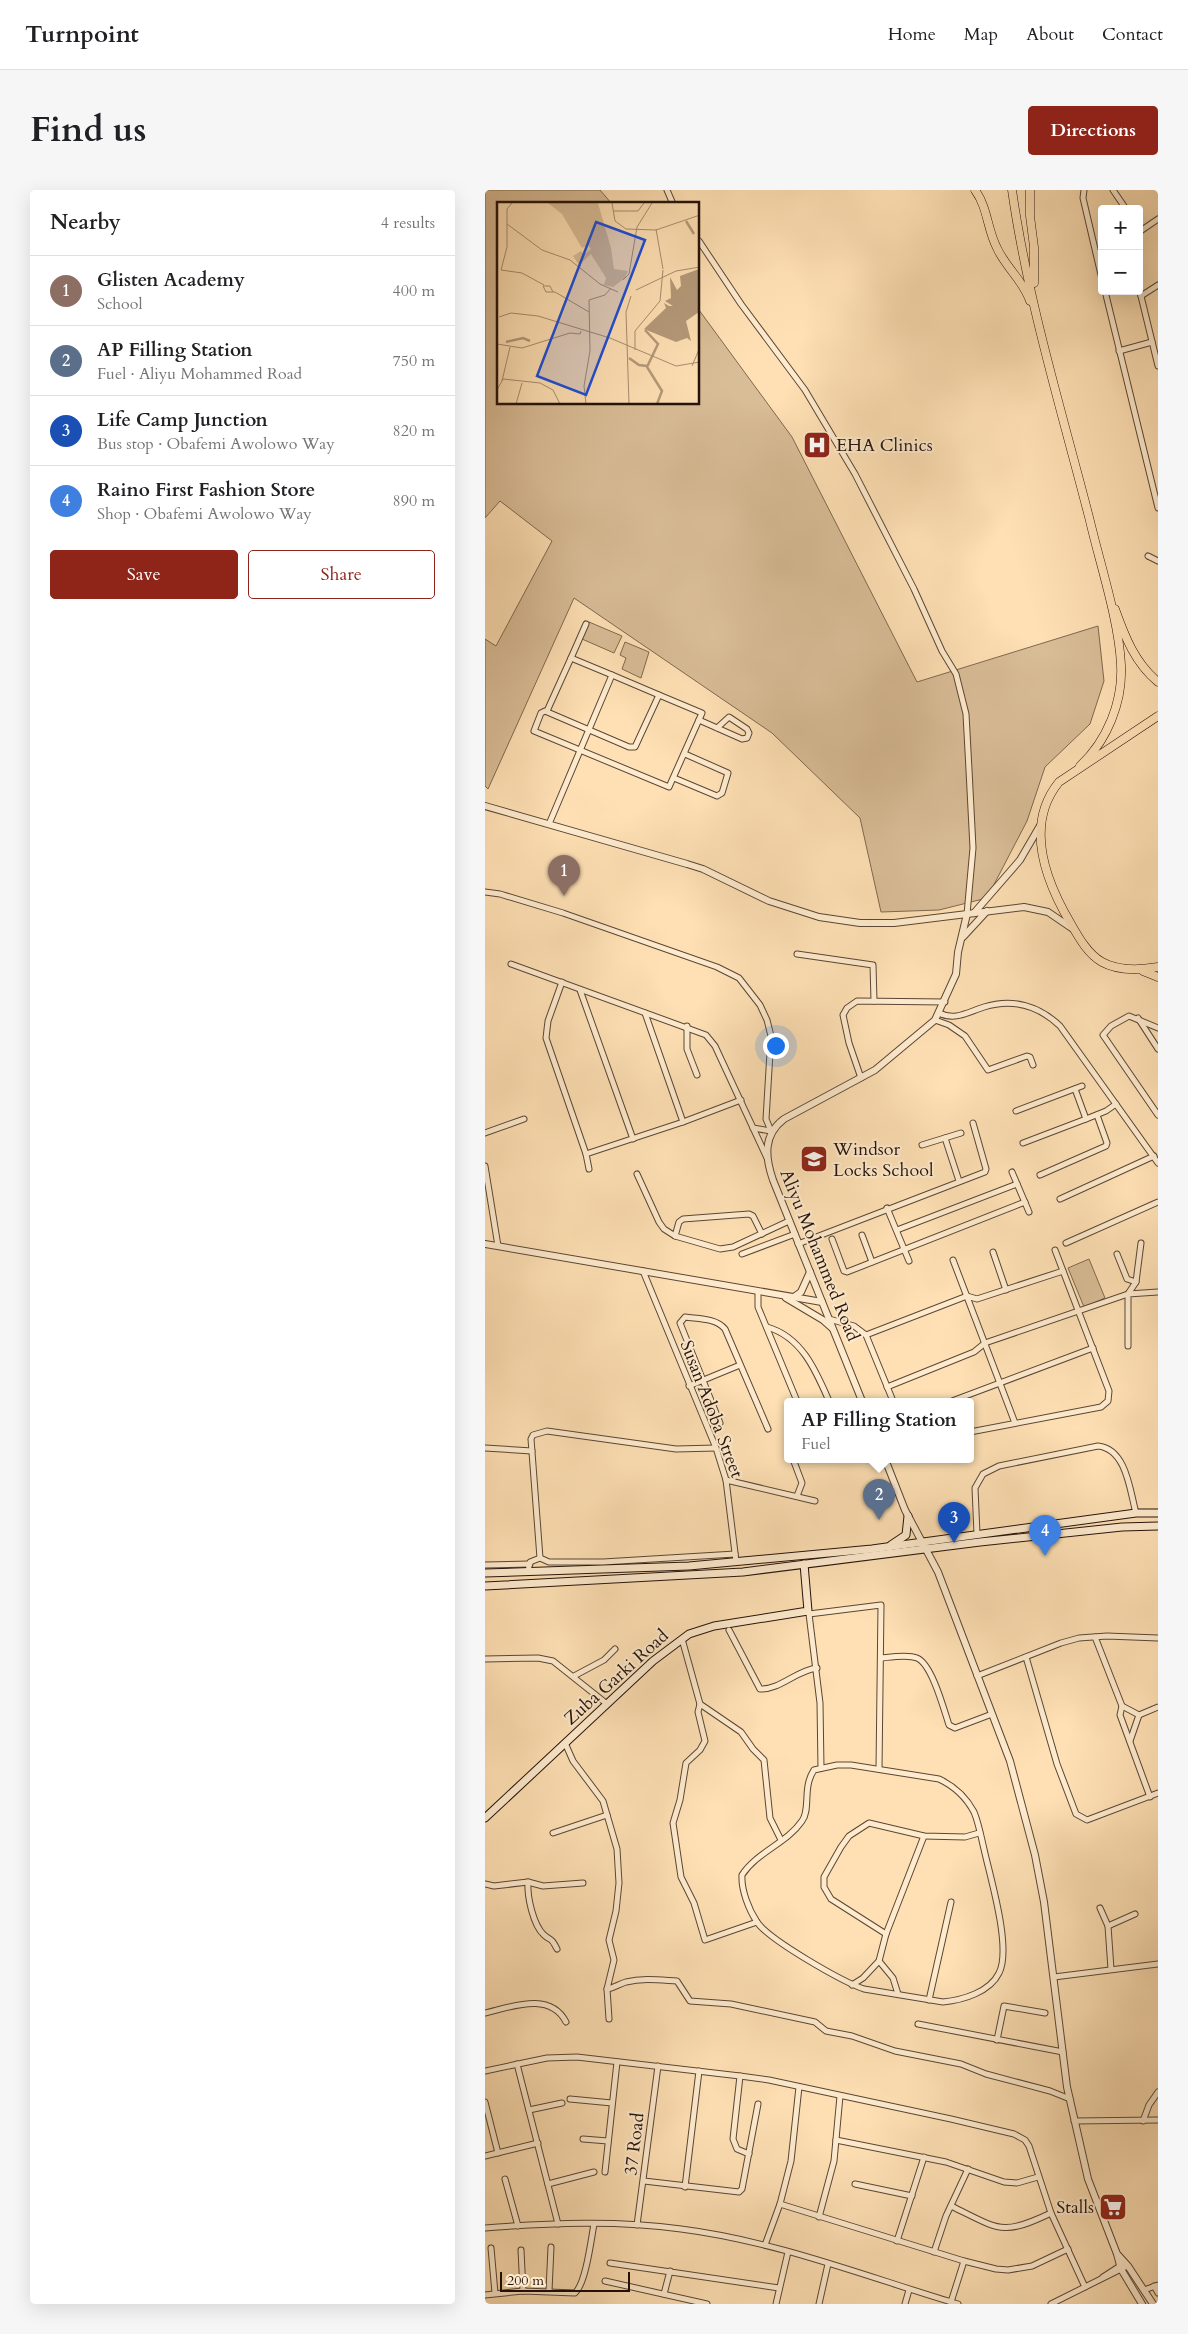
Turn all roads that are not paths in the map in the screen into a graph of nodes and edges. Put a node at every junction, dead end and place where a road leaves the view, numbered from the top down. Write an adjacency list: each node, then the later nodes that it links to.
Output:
1 (667, 190): 7 (street)
2 (975, 190): 17 (main road)
3 (1012, 190): 16 (main road)
4 (1030, 190): 16 (main road)
5 (1084, 190): 12 (street)
6 (1113, 190): 8 (street)
7 (672, 202)
8 (1123, 205)
9 (1158, 219): 10 (street)
10 (1143, 228)
11 (700, 242): 45 (street)
12 (1098, 253)
13 (1158, 285): 15 (street)
14 (1106, 295): 19 (street)
15 (1141, 296): 18 (street)
16 (1034, 300): 17 (main road)
17 (1043, 335): 25 (main road)
18 (1152, 342): 19 (street); 20 (street)
19 (1119, 351): 21 (street)
20 (1158, 366)
21 (1157, 501): 22 (street)
22 (1158, 508)
23 (1148, 556): 24 (street)
24 (1158, 561)
25 (1105, 581): 29 (main road); 38 (main road)
26 (586, 624): 27 (street)
27 (571, 658): 28 (street); 31 (street)
28 (612, 675): 30 (street); 35 (street)
29 (1158, 682)
30 (659, 695): 33 (street); 35 (street)
31 (547, 711): 35 (street); 36 (street)
32 (1158, 716): 38 (main road)
33 (699, 720): 34 (street); 37 (street)
34 (717, 728): 34 (street)
35 (589, 729): 36 (street)
36 (580, 751): 39 (street); 42 (street)
37 (685, 754): 39 (street); 39 (street)
38 (1080, 766): 41 (main road)
39 (674, 778)
40 (485, 806): 42 (street)
41 (1042, 821): 45 (street); 46 (main road)
42 (549, 824): 45 (street)
43 (485, 892): 79 (street)
44 (987, 911): 45 (street); 46 (street); 47 (street)
45 (971, 913): 47 (street)
46 (1074, 930): 51 (main road)
47 (961, 940): 56 (street)
48 (797, 954): 55 (street)
49 (511, 964): 53 (street)
50 (1158, 967): 51 (main road)
51 (1133, 969): 52 (main road)
52 (1158, 977)
53 (562, 982): 54 (street); 86 (street)
54 (580, 990): 57 (street); 83 (street)
55 (874, 1002): 56 (street); 66 (street)
56 (945, 1002): 58 (street)
57 (645, 1013): 61 (street); 76 (street)
58 (939, 1013): 60 (street); 70 (street)
59 (1138, 1018): 62 (street); 63 (street); 73 (street)
60 (935, 1020): 64 (street); 66 (street)
61 (687, 1026): 65 (street); 69 (street)
62 (1158, 1028)
63 (1158, 1049)
64 (1033, 1065)
65 (697, 1075)
66 (861, 1078): 79 (street)
67 (1081, 1086): 68 (street)
68 (1075, 1088): 71 (street); 75 (street)
69 (741, 1100): 76 (street); 78 (street)
70 (1116, 1104): 72 (street); 87 (street)
71 (1016, 1111)
72 (1097, 1115): 75 (street); 94 (street)
73 (1158, 1116)
74 (524, 1119): 80 (street)
75 (1086, 1119): 84 (street)
76 (683, 1122): 83 (street)
77 (973, 1123): 95 (street)
78 (753, 1128): 79 (street); 88 (street)
79 (771, 1131): 88 (street, Aliyu Mohammed Road)
80 (485, 1133)
81 (961, 1133): 82 (street)
82 (945, 1138): 85 (street); 95 (street)
83 (633, 1139): 86 (street)
84 (1023, 1143)
85 (922, 1145)
86 (586, 1154): 91 (street)
87 (1154, 1156): 89 (street); 97 (street)
88 (768, 1161): 102 (street, Aliyu Mohammed Road)
89 (1158, 1163)
90 (485, 1166): 113 (street)
91 (589, 1169)
92 (1012, 1172): 96 (street)
93 (637, 1174): 107 (street)
94 (1041, 1175)
95 (959, 1181): 100 (street)
96 (1017, 1184): 98 (street); 103 (street)
97 (1060, 1199)
98 (1025, 1202): 101 (street); 114 (street)
99 (1158, 1202): 109 (street)
100 (887, 1208): 103 (street); 112 (street)
101 (1029, 1212)
102 (789, 1221): 104 (street); 105 (street, Aliyu Mohammed Road)
103 (897, 1230): 114 (street)
104 (762, 1234): 107 (street); 107 (street)
105 (795, 1234): 112 (street, Aliyu Mohammed Road); 117 (street)
106 (862, 1235): 121 (street)
107 (675, 1236)
108 (832, 1239): 121 (street)
109 (1066, 1243)
110 (1141, 1243): 125 (street)
111 (485, 1244): 113 (street)
112 (798, 1244): 124 (street, Aliyu Mohammed Road)
113 (498, 1246): 123 (street)
114 (905, 1250): 120 (street); 121 (street)
115 (1055, 1250): 122 (street)
116 (993, 1252): 126 (street)
117 (742, 1254)
118 (1117, 1254): 125 (street)
119 (953, 1260): 131 (street)
120 (909, 1261)
121 (873, 1262)
122 (1063, 1271): 126 (street); 134 (street)
123 (643, 1272): 127 (street); 145 (street, Susan Adoba Street)
124 (810, 1272): 132 (street); 133 (street, Aliyu Mohammed Road)
125 (1136, 1282): 129 (street)
126 (1006, 1290): 131 (street)
127 (758, 1292): 130 (street); 136 (street)
128 (1158, 1292): 129 (street)
129 (1128, 1294): 134 (street); 140 (street)
130 (780, 1295): 132 (street); 137 (street)
131 (967, 1296): 138 (street); 139 (street)
132 (793, 1297): 133 (street)
133 (823, 1302): 135 (street, Aliyu Mohammed Road)
134 (1080, 1311): 139 (street); 141 (street)
135 (829, 1318): 137 (street, Aliyu Mohammed Road); 138 (street)
136 (767, 1327): 147 (street); 148 (street)
137 (833, 1330): 149 (street, Aliyu Mohammed Road)
138 (866, 1335): 146 (street)
139 (985, 1343): 144 (street); 146 (street)
140 (1127, 1346)
141 (1093, 1348): 144 (street); 153 (street)
142 (740, 1365): 143 (street); 143 (street); 154 (street)
143 (704, 1380): 145 (street); 152 (street)
144 (999, 1382): 151 (street); 153 (street)
145 (689, 1386): 157 (street, Susan Adoba Street)
146 (887, 1388): 150 (street)
147 (796, 1398)
148 (828, 1398)
149 (861, 1398)
150 (892, 1398)
151 (959, 1398)
152 (720, 1423)
153 (1015, 1423): 155 (street)
154 (768, 1429)
155 (974, 1431)
156 (485, 1448): 158 (street)
157 (715, 1448): 158 (street); 161 (street, Susan Adoba Street)
158 (532, 1451): 172 (street)
159 (794, 1463): 162 (street)
160 (887, 1463): 166 (street)
161 (726, 1480): 162 (street); 173 (street, Susan Adoba Street)
162 (797, 1496): 163 (street)
163 (815, 1501)
164 (1136, 1513): 165 (main road); 168 (main road); 168 (street)
165 (1158, 1513)
166 (908, 1516): 169 (street); 170 (main road)
167 (1158, 1526): 171 (main road)
168 (977, 1534): 169 (main road)
169 (922, 1542): 170 (main road); 171 (street)
170 (880, 1549): 173 (main road)
171 (926, 1550): 175 (main road); 190 (street)
172 (540, 1558): 173 (street); 176 (street)
173 (736, 1558): 176 (main road)
174 (485, 1564): 176 (street)
175 (804, 1564): 178 (main road); 179 (main road)
176 (529, 1568): 177 (main road)
177 (485, 1573)
178 (485, 1586)
179 (809, 1613): 183 (main road, Zuba Garki Road); 186 (street); 188 (street)
180 (729, 1630): 188 (street)
181 (1095, 1637): 182 (street); 185 (street); 193 (street)
182 (1158, 1638)
183 (681, 1639): 191 (main road, Zuba Garki Road); 192 (street)
184 (615, 1649): 189 (street)
185 (1026, 1657): 190 (street); 202 (street)
186 (881, 1658): 195 (street); 200 (street)
187 (485, 1659): 189 (street)
188 (817, 1668): 199 (street)
189 (574, 1676): 191 (street)
190 (977, 1676): 195 (street)
191 (607, 1704): 198 (main road, Zuba Garki Road)
192 (700, 1704): 208 (street); 215 (street)
193 (1122, 1706): 196 (street); 197 (street)
194 (1158, 1707): 196 (street)
195 (992, 1714): 222 (street)
196 (1139, 1715): 197 (street)
197 (1130, 1742): 202 (street)
198 (565, 1744): 203 (street); 204 (main road, Zuba Garki Road)
199 (821, 1768): 200 (street); 208 (street)
200 (879, 1769): 206 (street)
201 (1158, 1794): 202 (street)
202 (1150, 1797)
203 (607, 1815): 205 (street); 224 (street)
204 (485, 1818)
205 (553, 1833)
206 (979, 1833): 207 (street); 226 (street)
207 (924, 1836): 217 (street); 217 (street)
208 (781, 1840): 215 (street)
209 (528, 1882): 210 (street); 211 (street); 218 (street)
210 (583, 1883)
211 (485, 1884)
212 (951, 1902): 226 (street)
213 (1100, 1908): 216 (street)
214 (1135, 1914): 216 (street)
215 (757, 1922): 223 (street)
216 (1108, 1926): 221 (street)
217 (886, 1934): 219 (street)
218 (557, 1949)
219 (879, 1960): 223 (street); 225 (street)
220 (1158, 1964): 221 (street)
221 (1111, 1969): 222 (street)
222 (1054, 1977): 233 (street)
223 (852, 1985): 225 (street)
224 (607, 1990): 229 (street); 244 (street)
225 (898, 1994): 226 (street)
226 (929, 2000)
227 (485, 2013): 230 (street)
228 (1045, 2013): 232 (street)
229 (609, 2020)
230 (566, 2022)
231 (918, 2024): 232 (street)
232 (997, 2040): 233 (street)
233 (1063, 2052): 244 (street)
234 (617, 2062): 235 (street); 236 (street); 247 (street)
235 (517, 2064): 237 (street); 249 (street)
236 (658, 2066): 238 (street); 266 (street, 37 Road)
237 (485, 2071)
238 (699, 2071): 239 (street); 269 (street)
239 (740, 2076): 240 (street); 258 (street)
240 (799, 2087): 242 (street); 271 (street)
241 (1158, 2092): 252 (street)
242 (840, 2096): 254 (street); 264 (street)
243 (571, 2099): 247 (street)
244 (1070, 2099): 251 (street)
245 (485, 2102): 257 (street)
246 (562, 2102): 249 (street)
247 (612, 2103): 255 (street)
248 (757, 2104): 258 (street)
249 (529, 2110): 256 (street)
250 (1158, 2120): 252 (street)
251 (1074, 2121): 252 (street); 288 (street)
252 (1143, 2121)
253 (583, 2139): 255 (street)
254 (836, 2140): 260 (street); 274 (street)
255 (608, 2142): 263 (street)
256 (538, 2143): 257 (street); 267 (street)
257 (498, 2153): 259 (street)
258 (749, 2154): 269 (street)
259 (485, 2156)
260 (924, 2157): 261 (street); 270 (street)
261 (968, 2169): 264 (street); 272 (street)
262 (594, 2172): 267 (street)
263 (605, 2172)
264 (1038, 2176): 273 (street)
265 (505, 2179): 278 (street)
266 (643, 2181): 269 (street); 277 (street, 37 Road)
267 (547, 2184): 275 (street)
268 (855, 2184): 270 (street)
269 (685, 2186)
270 (912, 2196): 280 (street)
271 (780, 2204): 274 (street); 281 (street)
272 (951, 2206): 273 (street); 287 (street)
273 (1051, 2213): 284 (street)
274 (819, 2217): 280 (street)
275 (558, 2224): 276 (street); 278 (street)
276 (594, 2224): 277 (street); 302 (street)
277 (637, 2225): 281 (street)
278 (518, 2226): 279 (street)
279 (485, 2228)
280 (897, 2241): 287 (street)
281 (765, 2245): 286 (street)
282 (491, 2248): 303 (street)
283 (551, 2248): 302 (street)
284 (1068, 2249): 289 (street); 297 (street)
285 (521, 2250): 301 (street)
286 (788, 2252): 291 (street); 298 (street)
287 (934, 2252): 289 (street)
288 (1117, 2254): 292 (street); 293 (street)
289 (964, 2261): 307 (street)
290 (610, 2263): 294 (street)
291 (827, 2264): 299 (street); 310 (street)
292 (1128, 2266): 293 (street); 300 (street)
293 (1120, 2268): 297 (street); 314 (street)
294 (670, 2271): 298 (street); 305 (street)
295 (605, 2281): 305 (street)
296 (1156, 2286): 300 (street); 304 (street)
297 (1085, 2287): 313 (street)
298 (779, 2288): 309 (street)
299 (909, 2290): 307 (street); 311 (street)
300 (1144, 2290): 315 (street)
301 (523, 2291): 302 (street); 303 (street)
302 (549, 2291)
303 (495, 2293): 306 (street)
304 (1158, 2293)
305 (664, 2294): 308 (street)
306 (485, 2295)
307 (951, 2302): 312 (street)
308 (707, 2304)
309 (775, 2304)
310 (819, 2304)
311 (905, 2304)
312 (959, 2304)
313 (1051, 2304)
314 (1142, 2304)
315 (1153, 2304)

